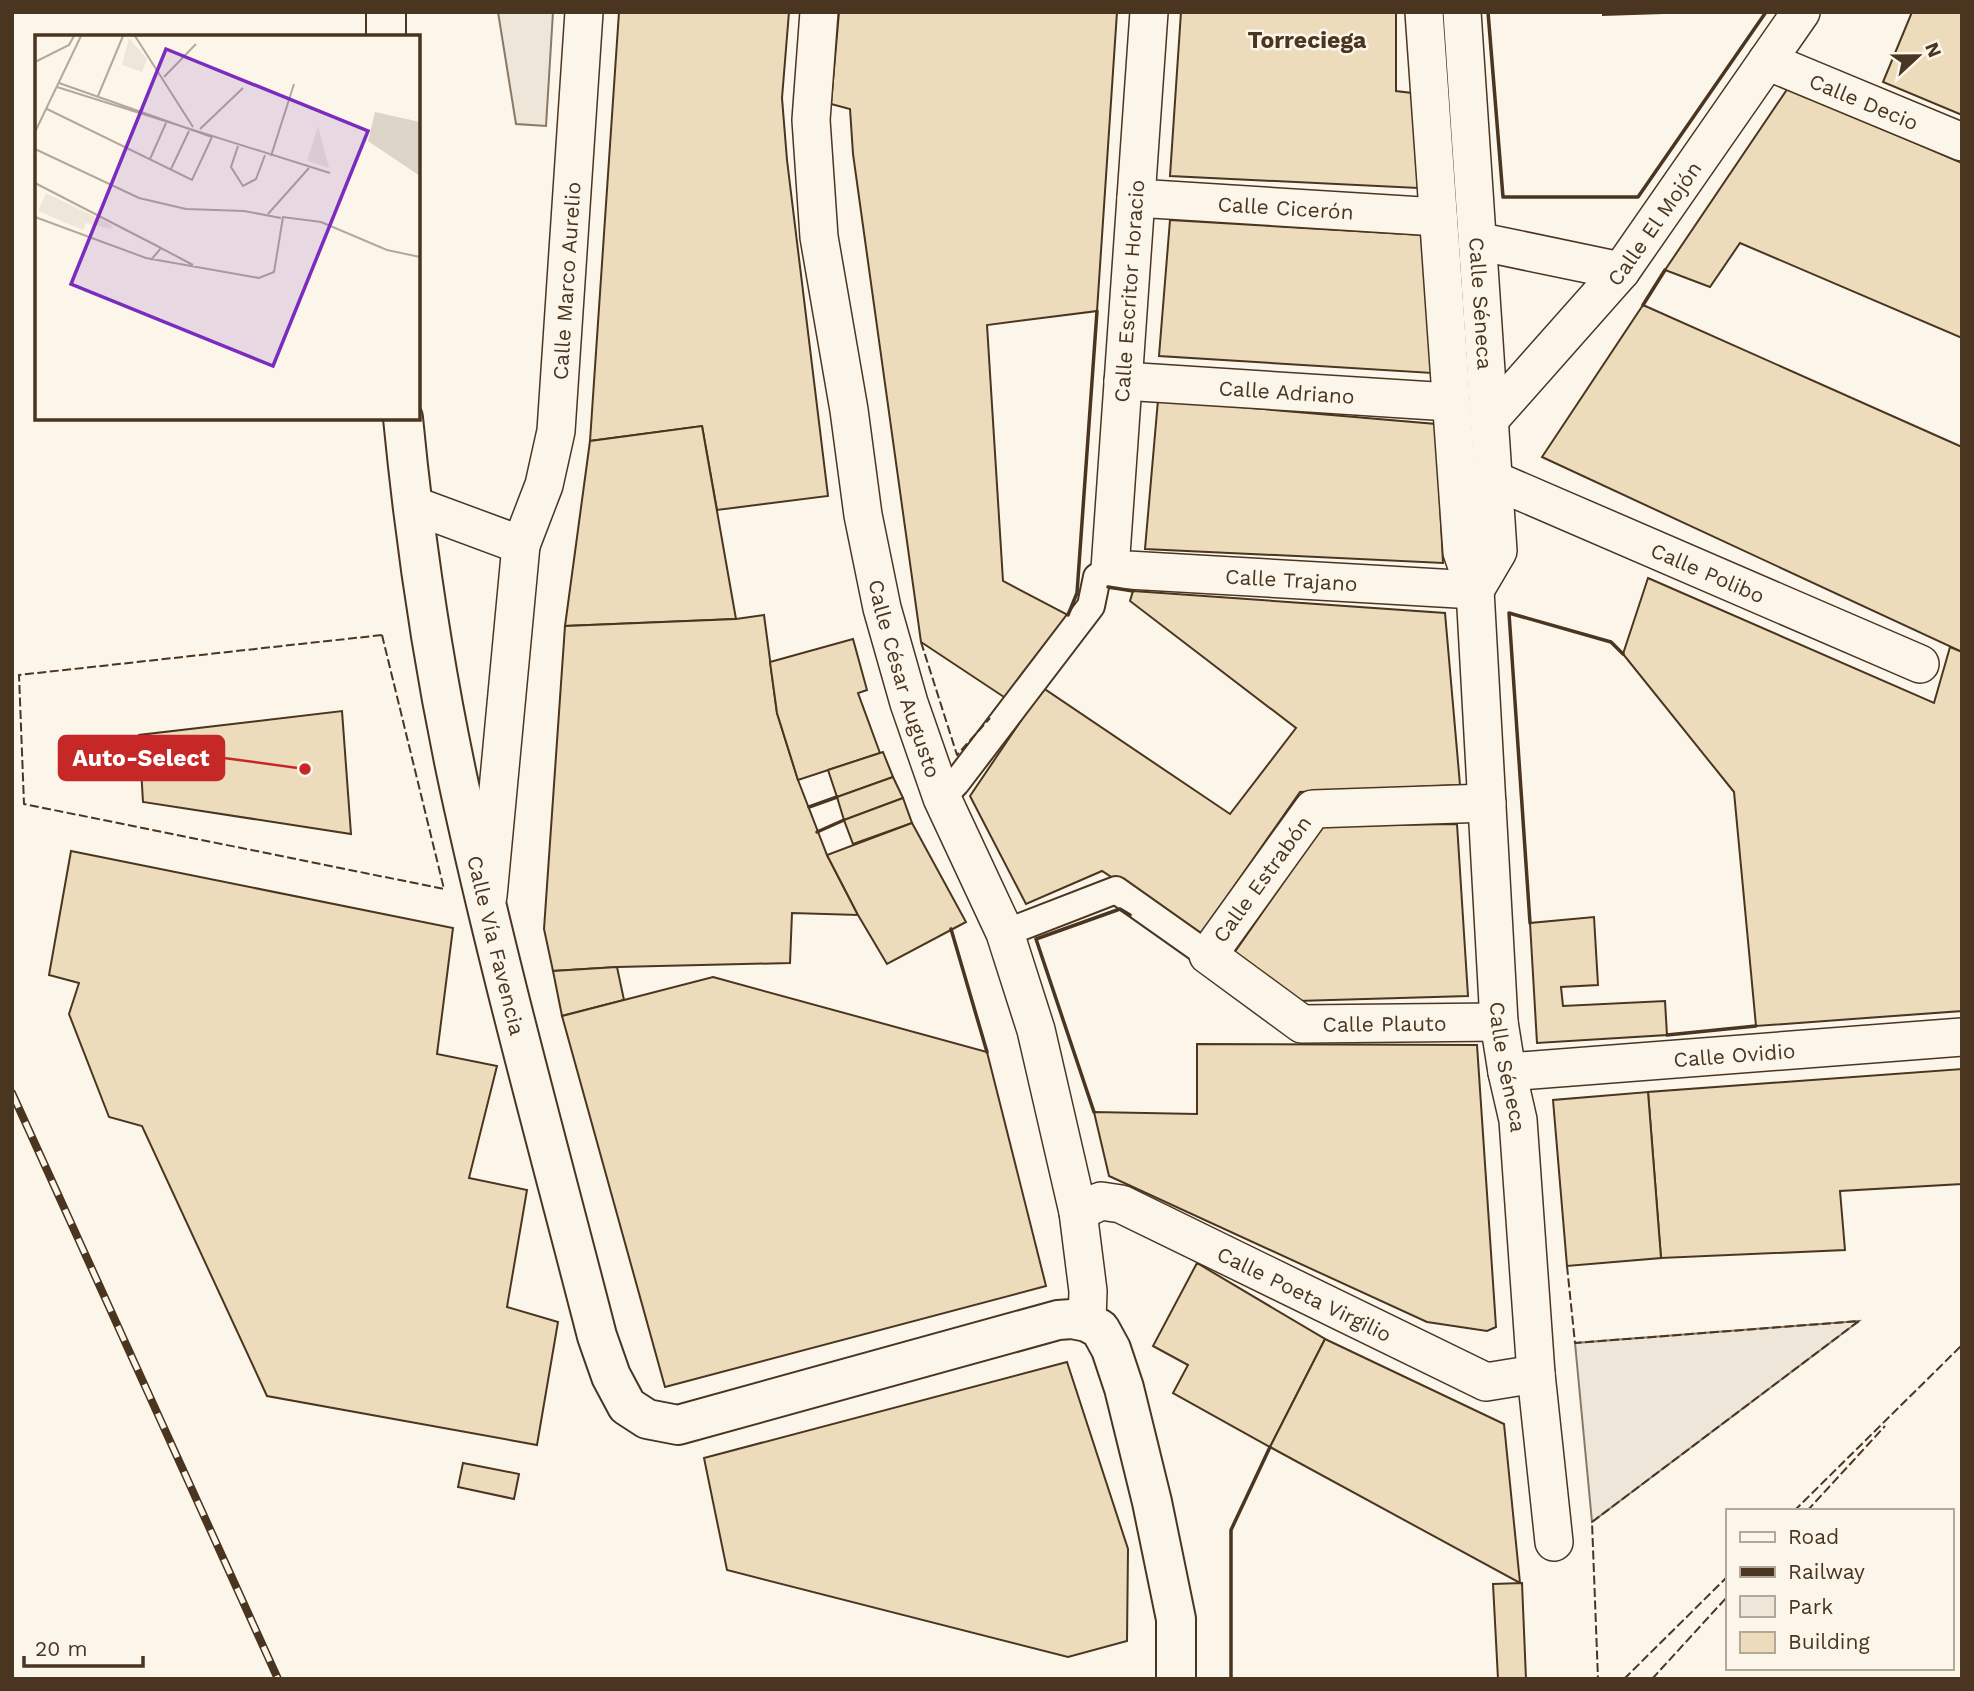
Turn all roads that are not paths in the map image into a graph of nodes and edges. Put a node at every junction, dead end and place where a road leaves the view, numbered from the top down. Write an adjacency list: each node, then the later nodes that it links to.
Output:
1 (386, 12): 8 (main road)
2 (584, 12): 21 (street, Calle Marco Aurelio)
3 (819, 12): 25 (street, Calle César Augusto)
4 (1149, 12): 11 (street, Calle Escritor Horacio)
5 (1424, 12): 12 (street, Calle Séneca)
6 (1462, 12): 13 (street, Calle Séneca)
7 (1801, 12): 9 (street, Calle El Mojón)
8 (386, 35)
9 (1767, 61): 10 (street, Calle Decio); 14 (street, Calle El Mojón)
10 (1962, 142)
11 (1136, 198): 12 (street, Calle Cicerón); 15 (street, Calle Escritor Horacio)
12 (1438, 217): 16 (street, Calle Séneca)
13 (1477, 241): 14 (street); 18 (street, Calle Séneca)
14 (1621, 271): 18 (street, Calle El Mojón)
15 (1123, 381): 16 (street, Calle Adriano); 22 (street, Calle Escritor Horacio)
16 (1450, 402): 23 (street, Calle Séneca)
17 (404, 420): 20 (main road, Calle Vía Favencia)
18 (1489, 420): 19 (street, Calle Séneca)
19 (1494, 480): 23 (street, Calle Séneca); 24 (street, Calle Polibo)
20 (413, 505): 21 (street); 27 (main road, Calle Vía Favencia)
21 (521, 545): 27 (street, Calle Marco Aurelio)
22 (1110, 569): 23 (street, Calle Trajano); 25 (street)
23 (1475, 590): 26 (street, Calle Séneca)
24 (1920, 664)
25 (942, 798): 28 (street, Calle César Augusto)
26 (1487, 803): 29 (street, Calle Estrabón); 30 (street, Calle Séneca)
27 (487, 903): 34 (main road, Calle Vía Favencia)
28 (1005, 933): 29 (street); 33 (street, Calle César Augusto)
29 (1208, 954): 30 (street, Calle Plauto)
30 (1499, 1022): 32 (street, Calle Séneca)
31 (1962, 1037): 32 (street, Calle Ovidio)
32 (1507, 1072): 35 (street, Calle Séneca)
33 (1078, 1212): 34 (street, Calle César Augusto); 35 (street, Calle Poeta Virgilio)
34 (1087, 1322): 37 (main road)
35 (1536, 1374): 36 (street, Calle Séneca)
36 (1554, 1542)
37 (1176, 1679)

